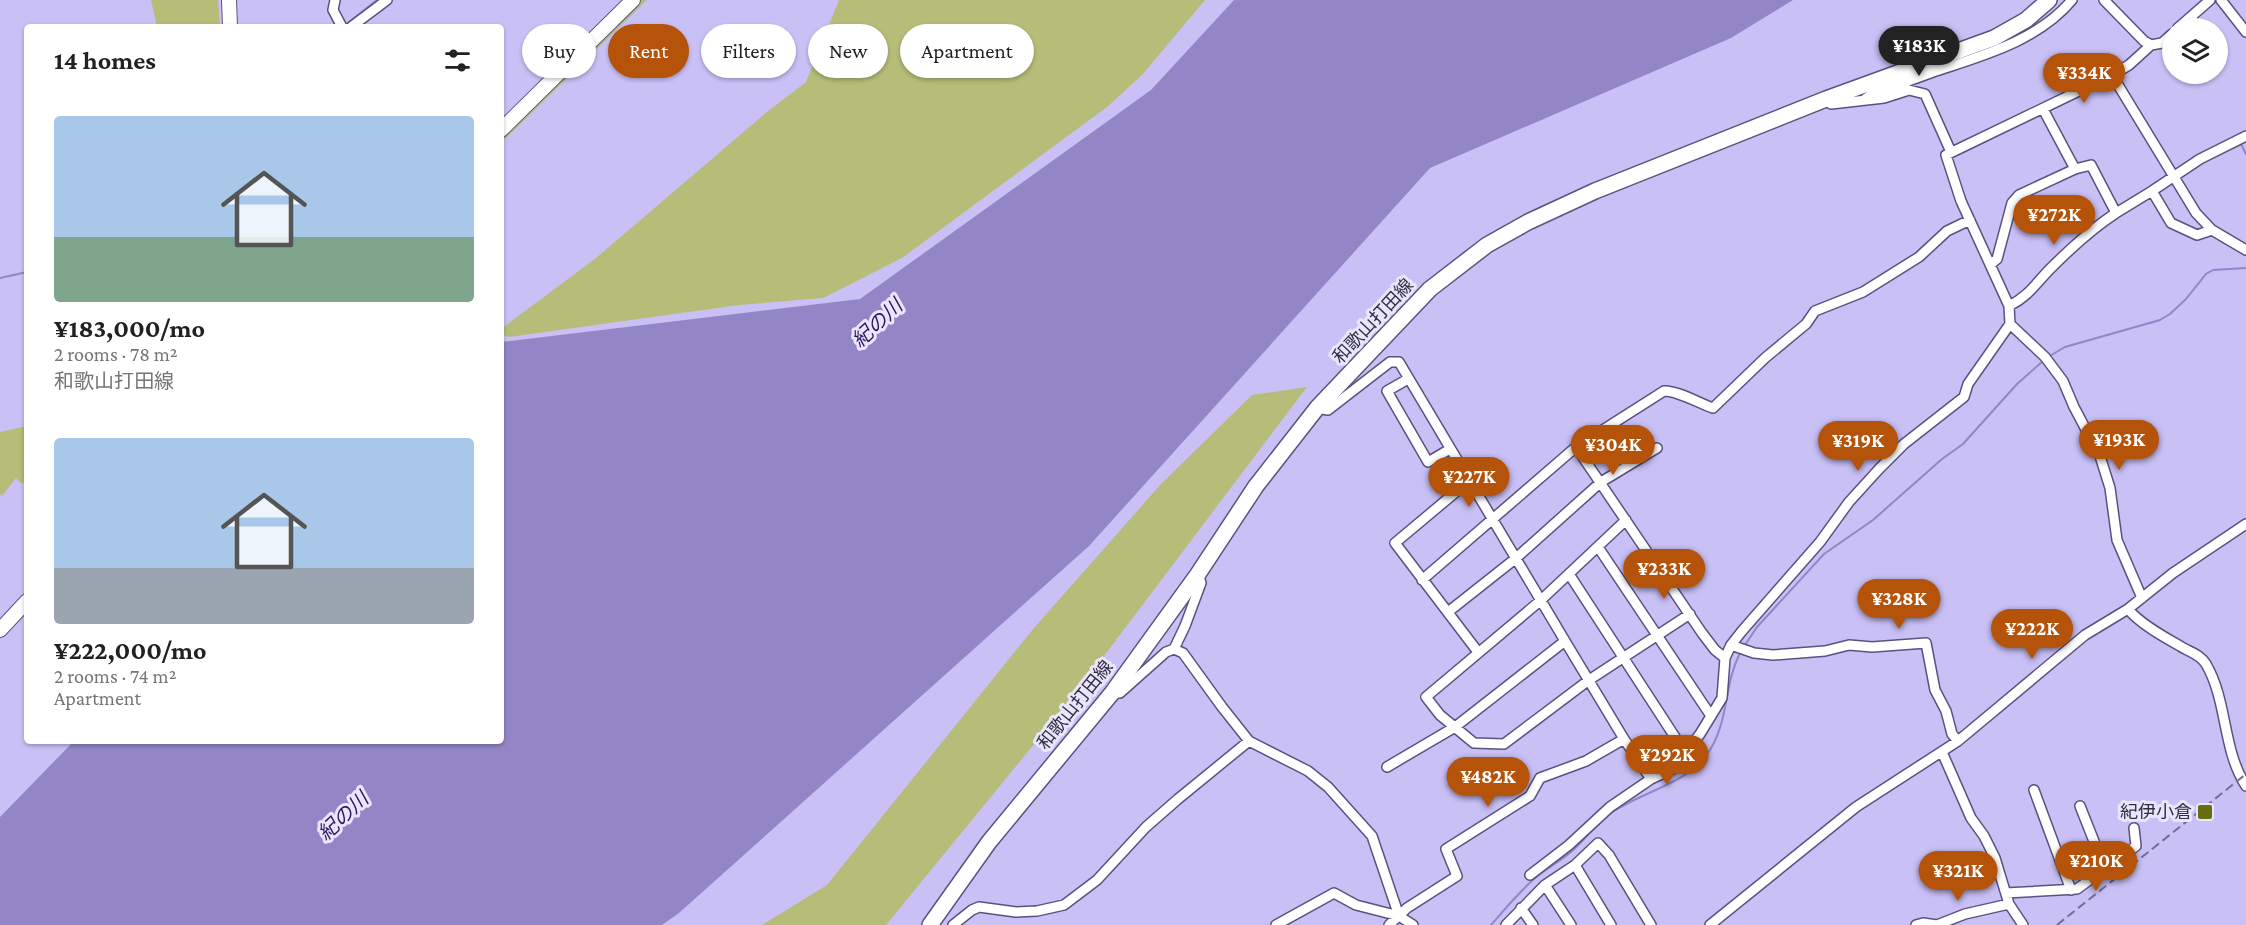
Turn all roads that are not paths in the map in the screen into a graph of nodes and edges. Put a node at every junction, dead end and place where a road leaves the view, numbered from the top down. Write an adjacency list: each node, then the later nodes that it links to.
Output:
1 (229, 0): 11 (main road)
2 (335, 0): 12 (street)
3 (387, 0): 13 (street)
4 (633, 0): 21 (main road)
5 (2049, 0): 18 (main road, 和歌山打田線)
6 (2072, 0): 19 (street)
7 (2104, 0): 16 (street)
8 (2210, 0): 10 (street)
9 (2221, 0): 14 (street)
10 (2189, 18)
11 (230, 24)
12 (340, 24)
13 (355, 24)
14 (2246, 32)
15 (2162, 43): 16 (street)
16 (2151, 45): 17 (street)
17 (2112, 75): 20 (street); 25 (street)
18 (1826, 99): 19 (street); 35 (main road, 和歌山打田線)
19 (1865, 99): 23 (street)
20 (2043, 109): 23 (street); 24 (street)
21 (504, 125)
22 (2246, 136): 25 (street)
23 (1951, 152): 28 (street)
24 (2075, 169): 27 (street); 31 (street)
25 (2174, 178): 26 (street); 29 (street)
26 (2152, 191): 27 (street); 29 (street)
27 (2116, 213): 32 (street)
28 (1970, 220): 31 (street); 36 (street)
29 (2212, 230): 30 (street)
30 (2246, 250)
31 (1991, 264): 32 (street)
32 (2009, 306): 33 (street)
33 (2010, 324): 49 (street); 58 (street)
34 (1408, 378): 35 (street); 38 (street); 38 (street)
35 (1317, 408): 46 (main road, 和歌山打田線)
36 (1576, 447): 40 (street); 42 (street)
37 (1657, 448): 40 (street)
38 (1450, 450): 39 (street)
39 (1469, 482): 42 (street); 48 (street)
40 (1600, 482): 41 (street); 45 (street)
41 (1626, 520): 44 (street); 54 (street)
42 (1493, 521): 45 (street); 48 (street)
43 (2246, 524): 49 (street)
44 (1598, 547): 47 (street); 56 (street)
45 (1515, 559): 50 (street); 53 (street)
46 (1198, 574): 59 (street); 64 (main road, 和歌山打田線)
47 (1569, 574): 50 (street); 61 (street)
48 (1422, 580): 53 (street)
49 (2142, 598): 52 (street)
50 (1540, 601): 57 (street); 60 (street)
51 (24, 604): 55 (main road)
52 (2128, 609): 69 (street); 74 (street)
53 (1448, 612): 60 (street)
54 (1690, 614): 56 (street); 62 (street)
55 (0, 630)
56 (1657, 635): 61 (street); 65 (street)
57 (1565, 641): 63 (street); 66 (street)
58 (1733, 646): 62 (street); 69 (street)
59 (1174, 649): 64 (street); 68 (street)
60 (1478, 651): 66 (street)
61 (1623, 658): 63 (street); 71 (street)
62 (1725, 658): 65 (street)
63 (1589, 680): 66 (street); 67 (street)
64 (1112, 693): 87 (main road, 和歌山打田線)
65 (1711, 716): 71 (street)
66 (1455, 727): 72 (street)
67 (1624, 739): 73 (street); 86 (street)
68 (1249, 741): 86 (street); 88 (street)
69 (1958, 741): 70 (street)
70 (1942, 752): 83 (street); 97 (street)
71 (1686, 754): 73 (street)
72 (1387, 767)
73 (1651, 779): 80 (street)
74 (2246, 786)
75 (2034, 790): 82 (street)
76 (2080, 806): 79 (street)
77 (2134, 828): 79 (street)
78 (1575, 865): 81 (street); 95 (street); 96 (street)
79 (2105, 869): 82 (street)
80 (1530, 875)
81 (1545, 885): 85 (street); 94 (street)
82 (2071, 890): 83 (street)
83 (2006, 893): 84 (street)
84 (2009, 904): 98 (street); 99 (street)
85 (1521, 908): 92 (street); 93 (street)
86 (1399, 916): 89 (street); 90 (street); 91 (street)
87 (930, 925)
88 (953, 925)
89 (1276, 925)
90 (1389, 925)
91 (1413, 925)
92 (1506, 925)
93 (1533, 925)
94 (1571, 925)
95 (1611, 925)
96 (1651, 925)
97 (1710, 925)
98 (1916, 925)
99 (2024, 925)

